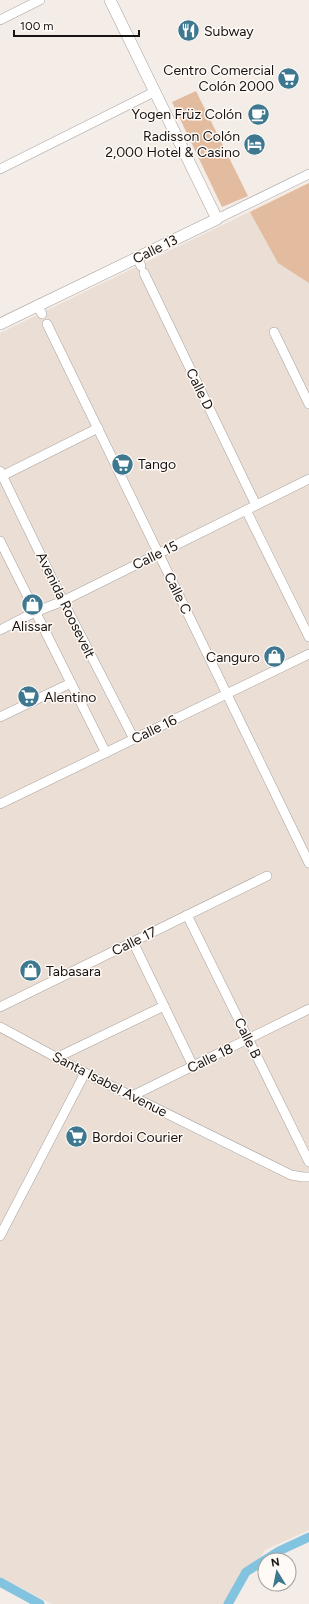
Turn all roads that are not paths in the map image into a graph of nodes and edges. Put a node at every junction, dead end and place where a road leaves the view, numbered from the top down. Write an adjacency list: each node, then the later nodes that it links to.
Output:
1 (40, 0): 3 (street)
2 (110, 0): 4 (street)
3 (0, 20)
4 (154, 92): 5 (street); 7 (street)
5 (0, 169)
6 (309, 174): 7 (street, Calle 13)
7 (218, 219): 8 (street, Calle 13)
8 (141, 266): 9 (street, Calle 13); 16 (street, Calle D)
9 (0, 324)
10 (46, 324): 13 (street, Calle C)
11 (274, 332): 12 (street)
12 (309, 404)
13 (98, 428): 14 (street); 19 (street, Calle C)
14 (1, 474): 20 (street, Avenida Roosevelt)
15 (309, 479): 16 (street, Calle 15)
16 (256, 506): 17 (street, Calle 15)
17 (246, 510): 19 (street, Calle 15); 23 (street)
18 (0, 541): 21 (street)
19 (159, 553): 20 (street, Calle 15); 26 (street, Calle C)
20 (63, 601): 21 (street, Calle 15); 28 (street, Avenida Roosevelt)
21 (35, 612): 22 (street, Calle 15); 25 (street)
22 (0, 630)
23 (309, 637)
24 (309, 654): 26 (street, Calle 16)
25 (71, 683): 27 (street); 29 (street)
26 (227, 694): 28 (street, Calle 16); 31 (street, Calle C)
27 (0, 717)
28 (134, 739): 29 (street, Calle 16)
29 (106, 753): 30 (street, Calle 16)
30 (0, 804)
31 (308, 861)
32 (267, 876): 33 (street, Calle 17)
33 (187, 915): 34 (street, Calle 17); 39 (street, Calle B)
34 (133, 942): 35 (street); 36 (street, Calle 17)
35 (164, 1006): 40 (street); 41 (street)
36 (0, 1007)
37 (309, 1009): 39 (street, Calle 18)
38 (0, 1027): 40 (street, Santa Isabel Avenue)
39 (248, 1039): 41 (street, Calle 18); 44 (street, Calle B)
40 (56, 1058): 42 (street, Santa Isabel Avenue)
41 (193, 1066): 43 (street, Calle 18)
42 (85, 1073): 43 (street, Santa Isabel Avenue); 46 (street)
43 (132, 1096): 45 (street, Santa Isabel Avenue)
44 (309, 1162)
45 (309, 1177)
46 (0, 1236)

